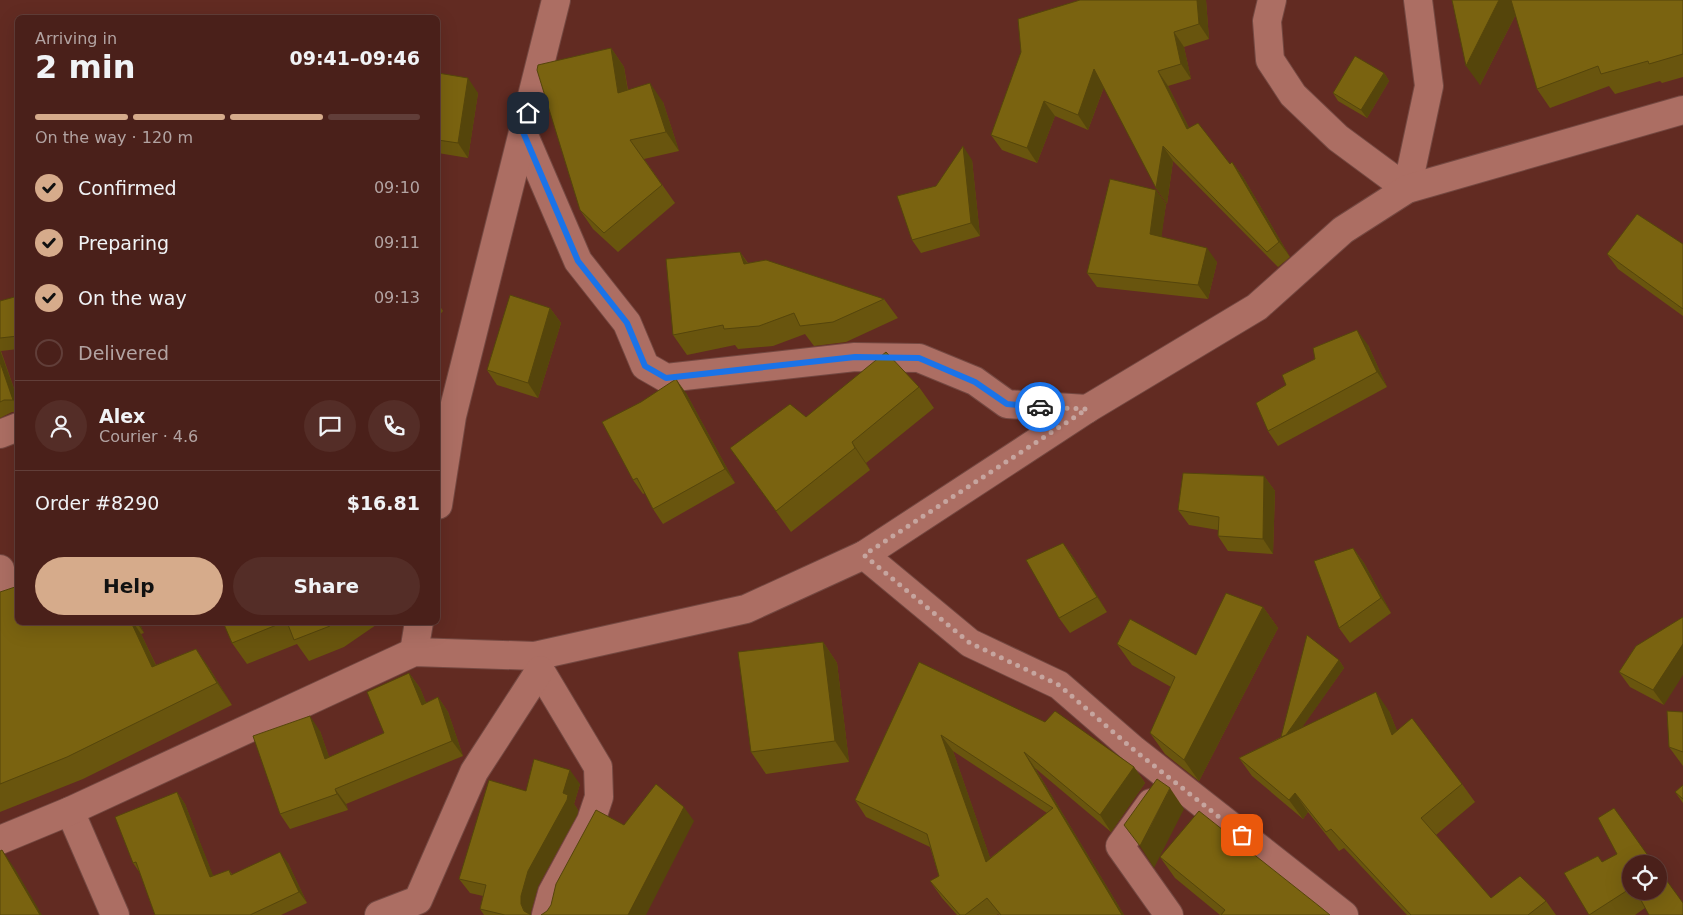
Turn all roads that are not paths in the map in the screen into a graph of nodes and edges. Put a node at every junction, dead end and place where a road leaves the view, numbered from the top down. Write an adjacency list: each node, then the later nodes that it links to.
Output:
1 (556, 0): 5 (street)
2 (1272, 0): 6 (street)
3 (1418, 0): 6 (street)
4 (1683, 110): 6 (street)
5 (523, 132): 7 (street); 8 (street)
6 (1407, 189): 7 (street)
7 (1087, 409): 12 (street)
8 (444, 419): 11 (street)
9 (15, 428): 10 (street)
10 (0, 434)
11 (440, 476)
12 (864, 555): 17 (street); 18 (street)
13 (0, 569): 14 (street)
14 (8, 596)
15 (418, 625): 16 (street)
16 (414, 652): 17 (street); 19 (street)
17 (538, 663): 21 (street); 24 (street)
18 (1169, 777): 25 (street); 26 (street)
19 (70, 811): 20 (street); 22 (street)
20 (0, 840)
21 (416, 907): 23 (street)
22 (115, 915)
23 (379, 915)
24 (546, 915)
25 (1169, 915)
26 (1344, 915)

